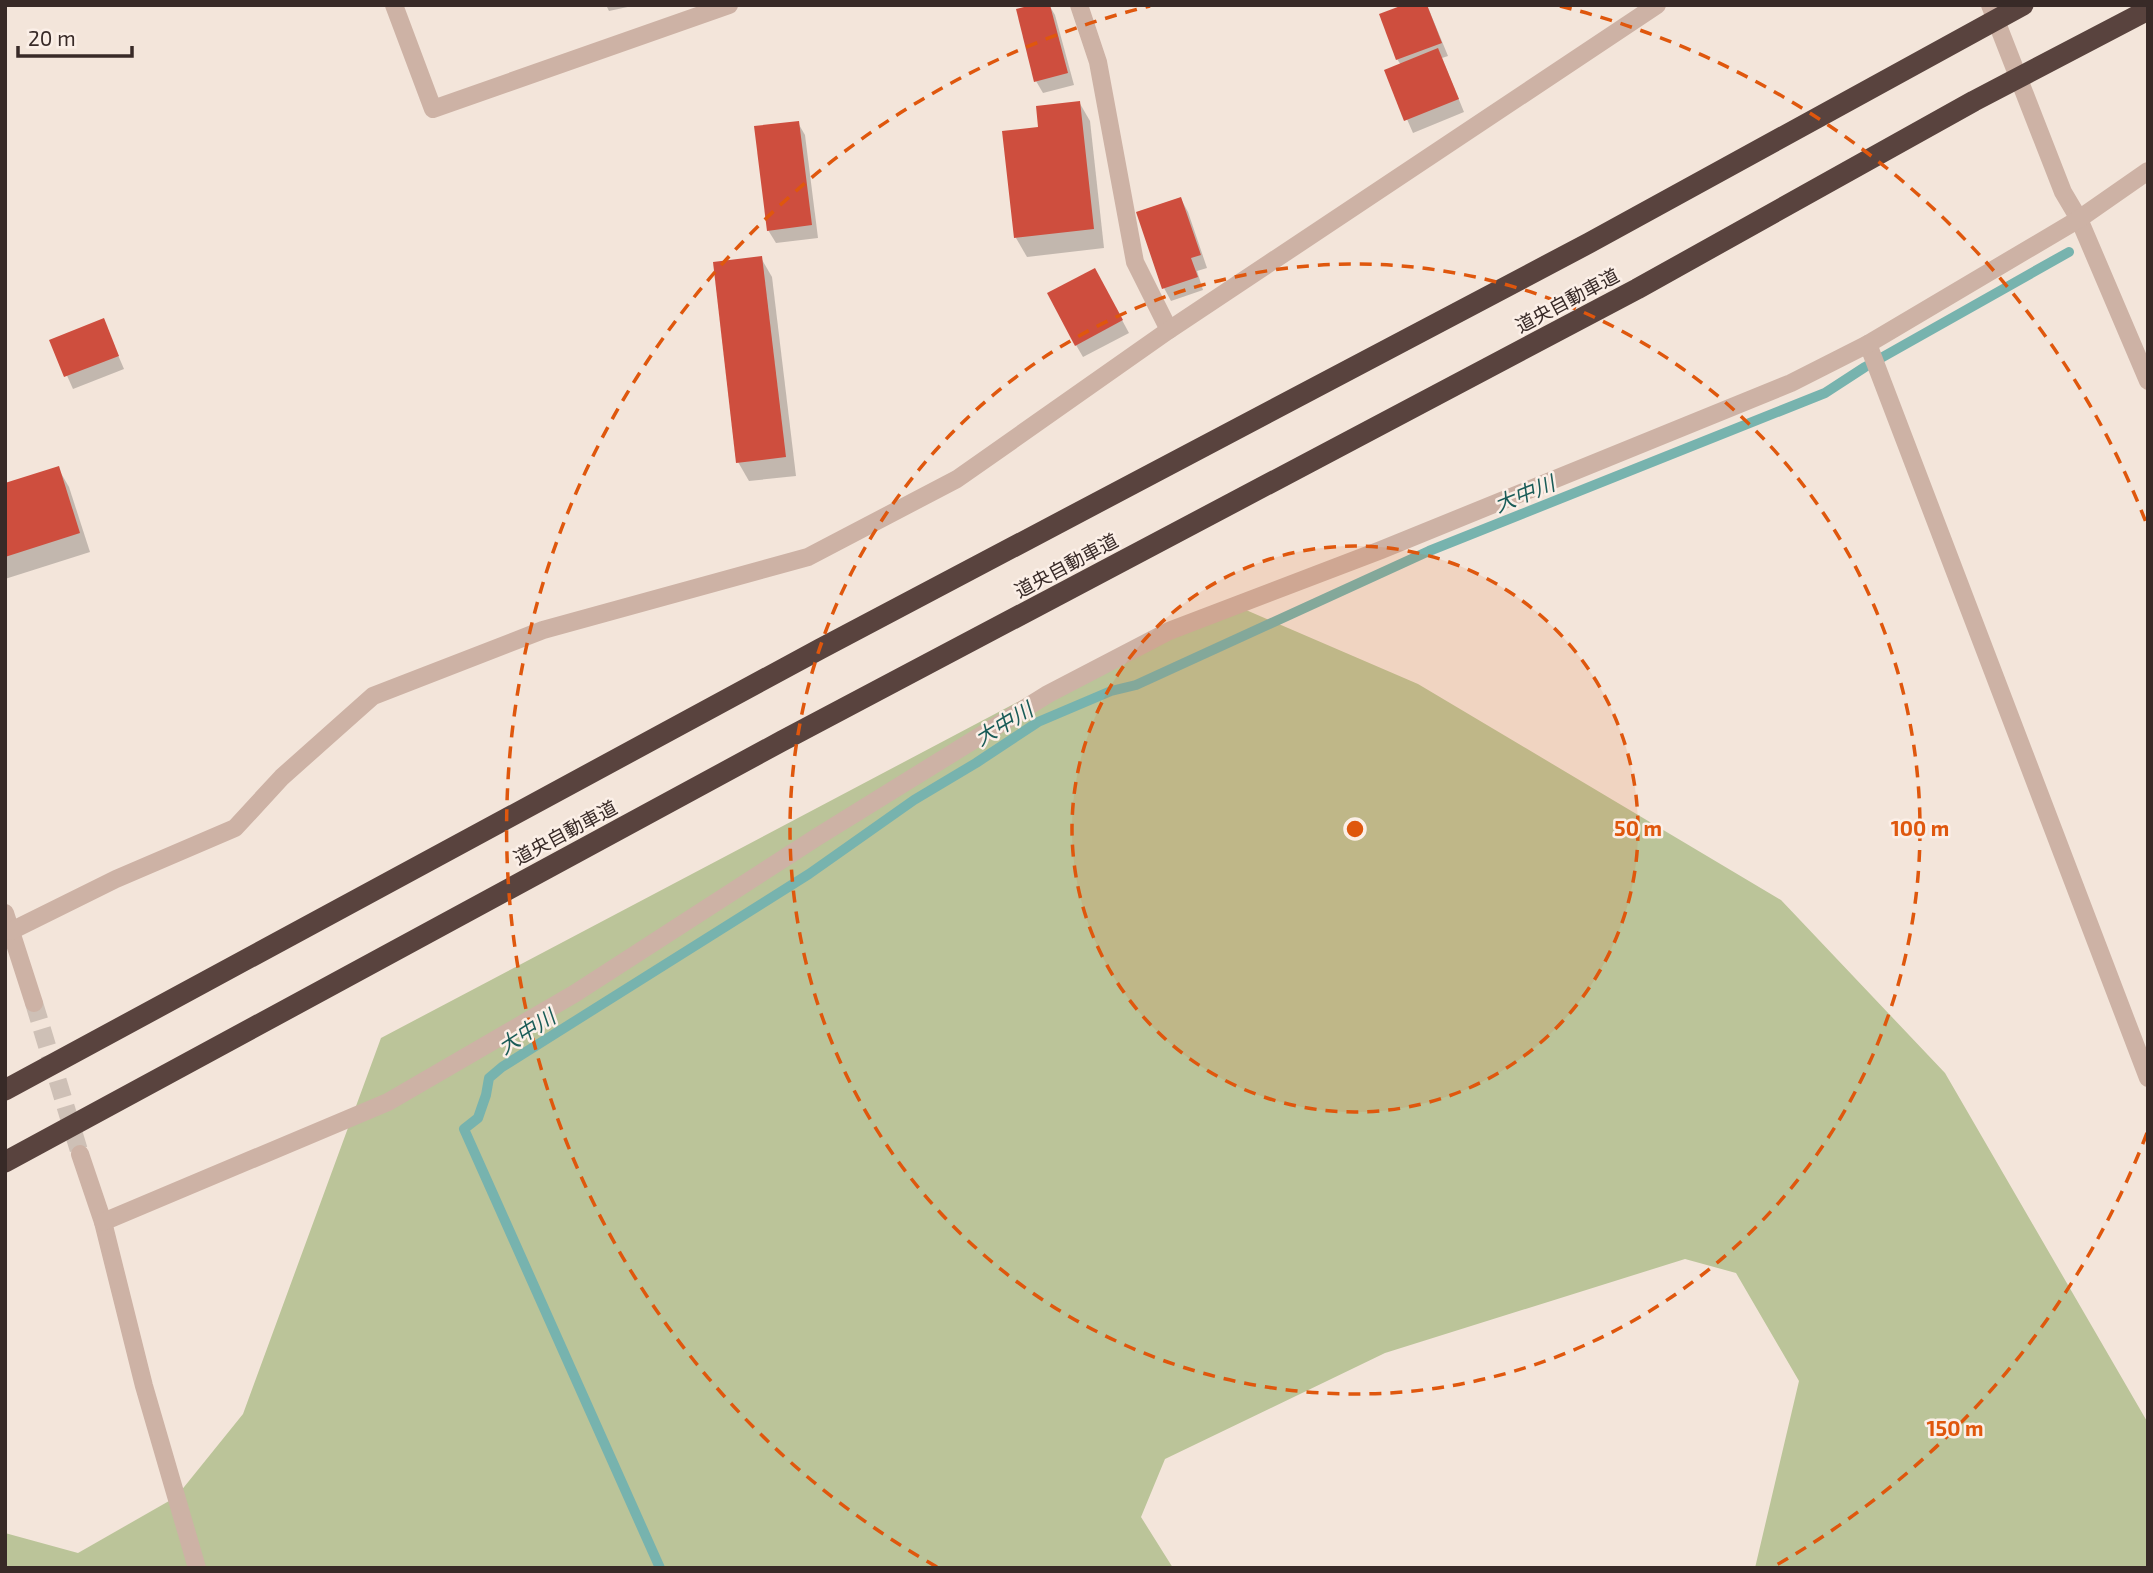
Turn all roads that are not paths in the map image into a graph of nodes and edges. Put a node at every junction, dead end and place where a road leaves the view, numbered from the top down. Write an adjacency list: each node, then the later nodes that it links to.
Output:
1 (394, 5): 2 (street)
2 (729, 5)
3 (1079, 5): 10 (street)
4 (1657, 5): 10 (street)
5 (1990, 5): 9 (street)
6 (2024, 5): 17 (highway, 道央自動車道)
7 (2148, 10): 19 (highway, 道央自動車道)
8 (2148, 171): 9 (street)
9 (2079, 219): 11 (street); 12 (street)
10 (1168, 330): 14 (street)
11 (1868, 344): 16 (street); 20 (street)
12 (2148, 381)
13 (5, 913): 14 (street)
14 (11, 931): 15 (street)
15 (34, 1003)
16 (2148, 1078)
17 (5, 1090)
18 (80, 1154): 20 (street)
19 (5, 1162)
20 (103, 1222): 21 (street)
21 (197, 1568)

